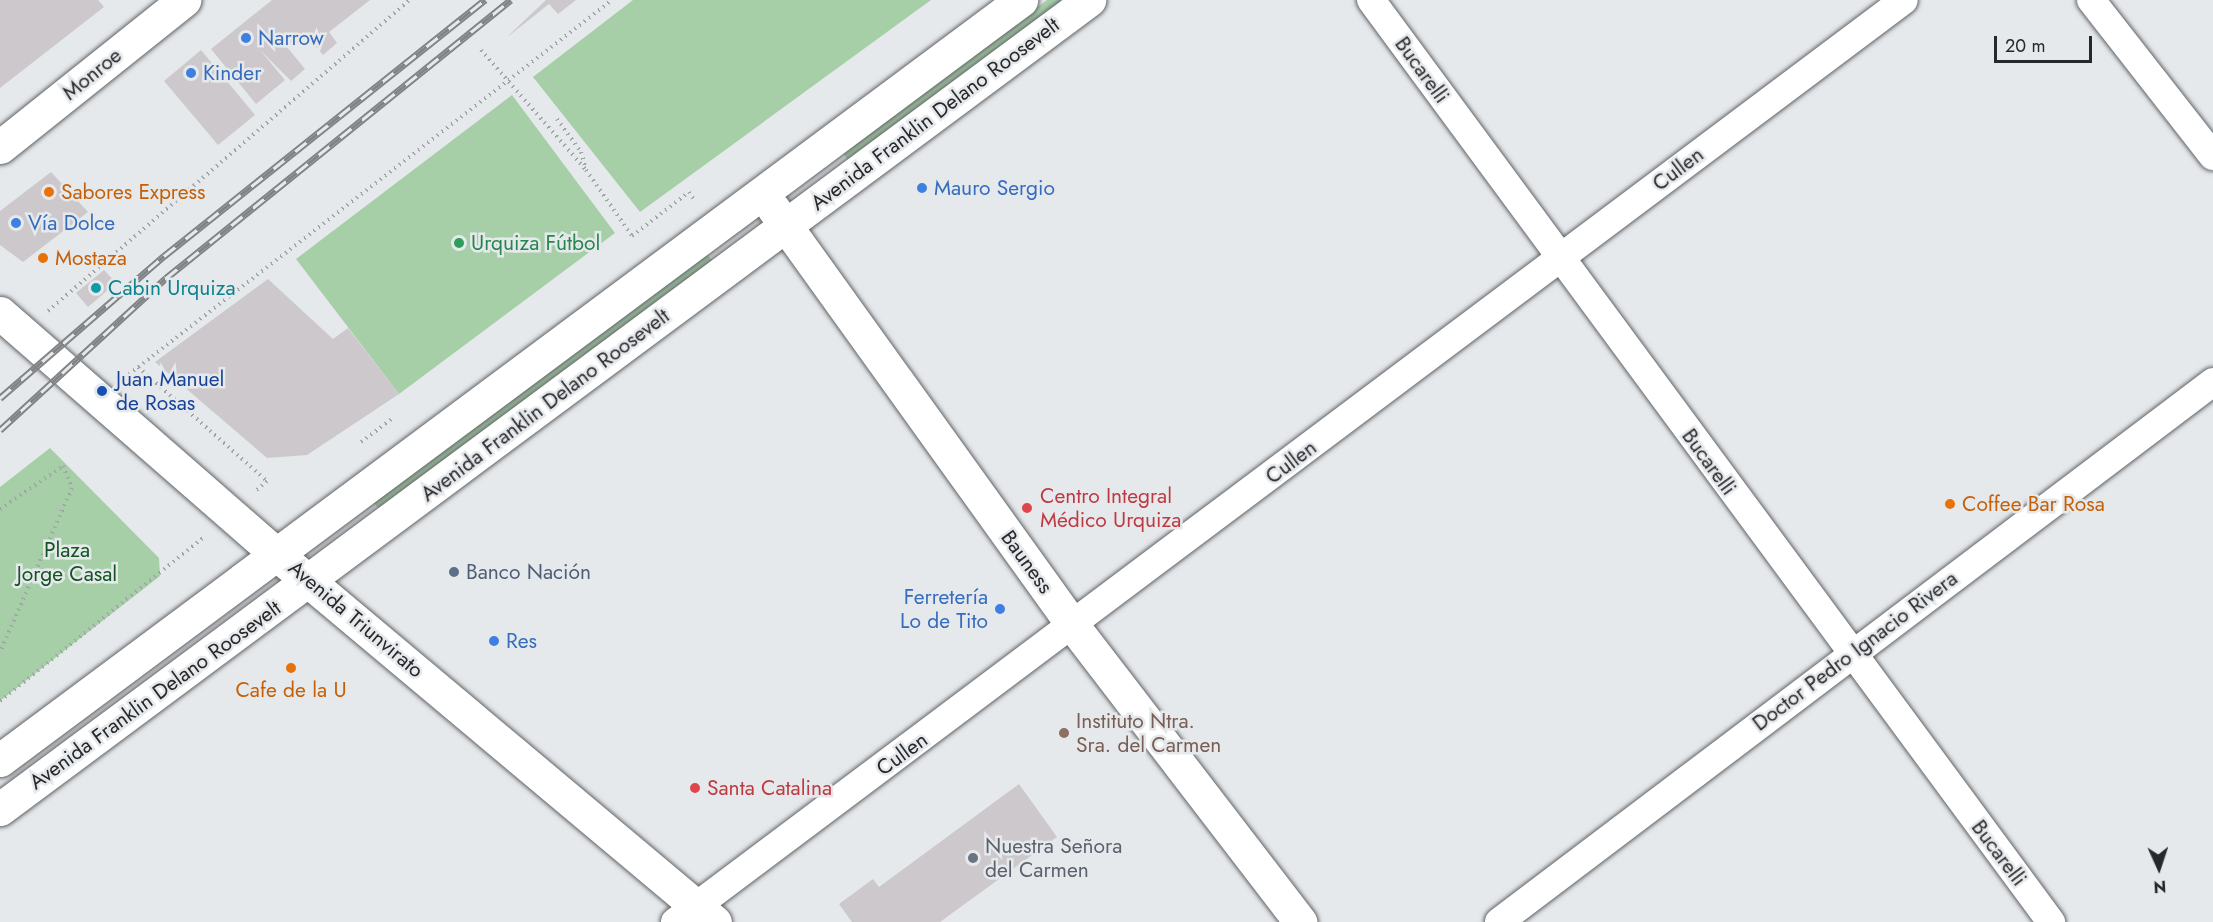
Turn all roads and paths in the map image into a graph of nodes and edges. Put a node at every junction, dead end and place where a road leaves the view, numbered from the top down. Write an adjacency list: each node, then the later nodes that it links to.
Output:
1 (184, 0): 12 (street, Monroe)
2 (409, 0): 19 (path)
3 (612, 0): 10 (path)
4 (1021, 0): 15 (street, Avenida Franklin Delano Roosevelt)
5 (1089, 0): 16 (street, Avenida Franklin Delano Roosevelt)
6 (1371, 0): 18 (street, Bucarelli)
7 (1904, 0): 18 (street, Cullen)
8 (2091, 0): 13 (street)
9 (482, 50): 10 (path)
10 (512, 79): 14 (path); 20 (path)
11 (557, 119): 14 (path)
12 (0, 147)
13 (2213, 156)
14 (586, 170): 17 (path)
15 (763, 194): 16 (street, Bauness); 17 (street, Avenida Franklin Delano Roosevelt)
16 (785, 225): 28 (street, Avenida Franklin Delano Roosevelt); 29 (street, Bauness)
17 (713, 230): 27 (street, Avenida Franklin Delano Roosevelt)
18 (1560, 258): 29 (street, Cullen); 31 (street, Bucarelli)
19 (11, 323): 22 (street, Avenida Triunvirato)
20 (138, 367): 22 (path); 26 (path)
21 (2213, 382): 31 (street, Doctor Pedro Ignacio Rivera)
22 (97, 399): 26 (street, Avenida Triunvirato)
23 (392, 419): 24 (path)
24 (361, 442)
25 (0, 509): 30 (path)
26 (230, 514): 27 (street, Avenida Triunvirato); 32 (path)
27 (275, 553): 28 (street, Avenida Triunvirato); 33 (street, Avenida Franklin Delano Roosevelt)
28 (310, 580): 34 (street, Avenida Franklin Delano Roosevelt); 35 (street, Avenida Triunvirato)
29 (1074, 627): 35 (street, Cullen); 36 (street, Bauness)
30 (0, 652)
31 (1850, 654): 37 (street, Doctor Pedro Ignacio Rivera); 38 (street, Bucarelli)
32 (0, 701)
33 (0, 760)
34 (0, 809)
35 (695, 917)
36 (1300, 922)
37 (1499, 922)
38 (2050, 922)

